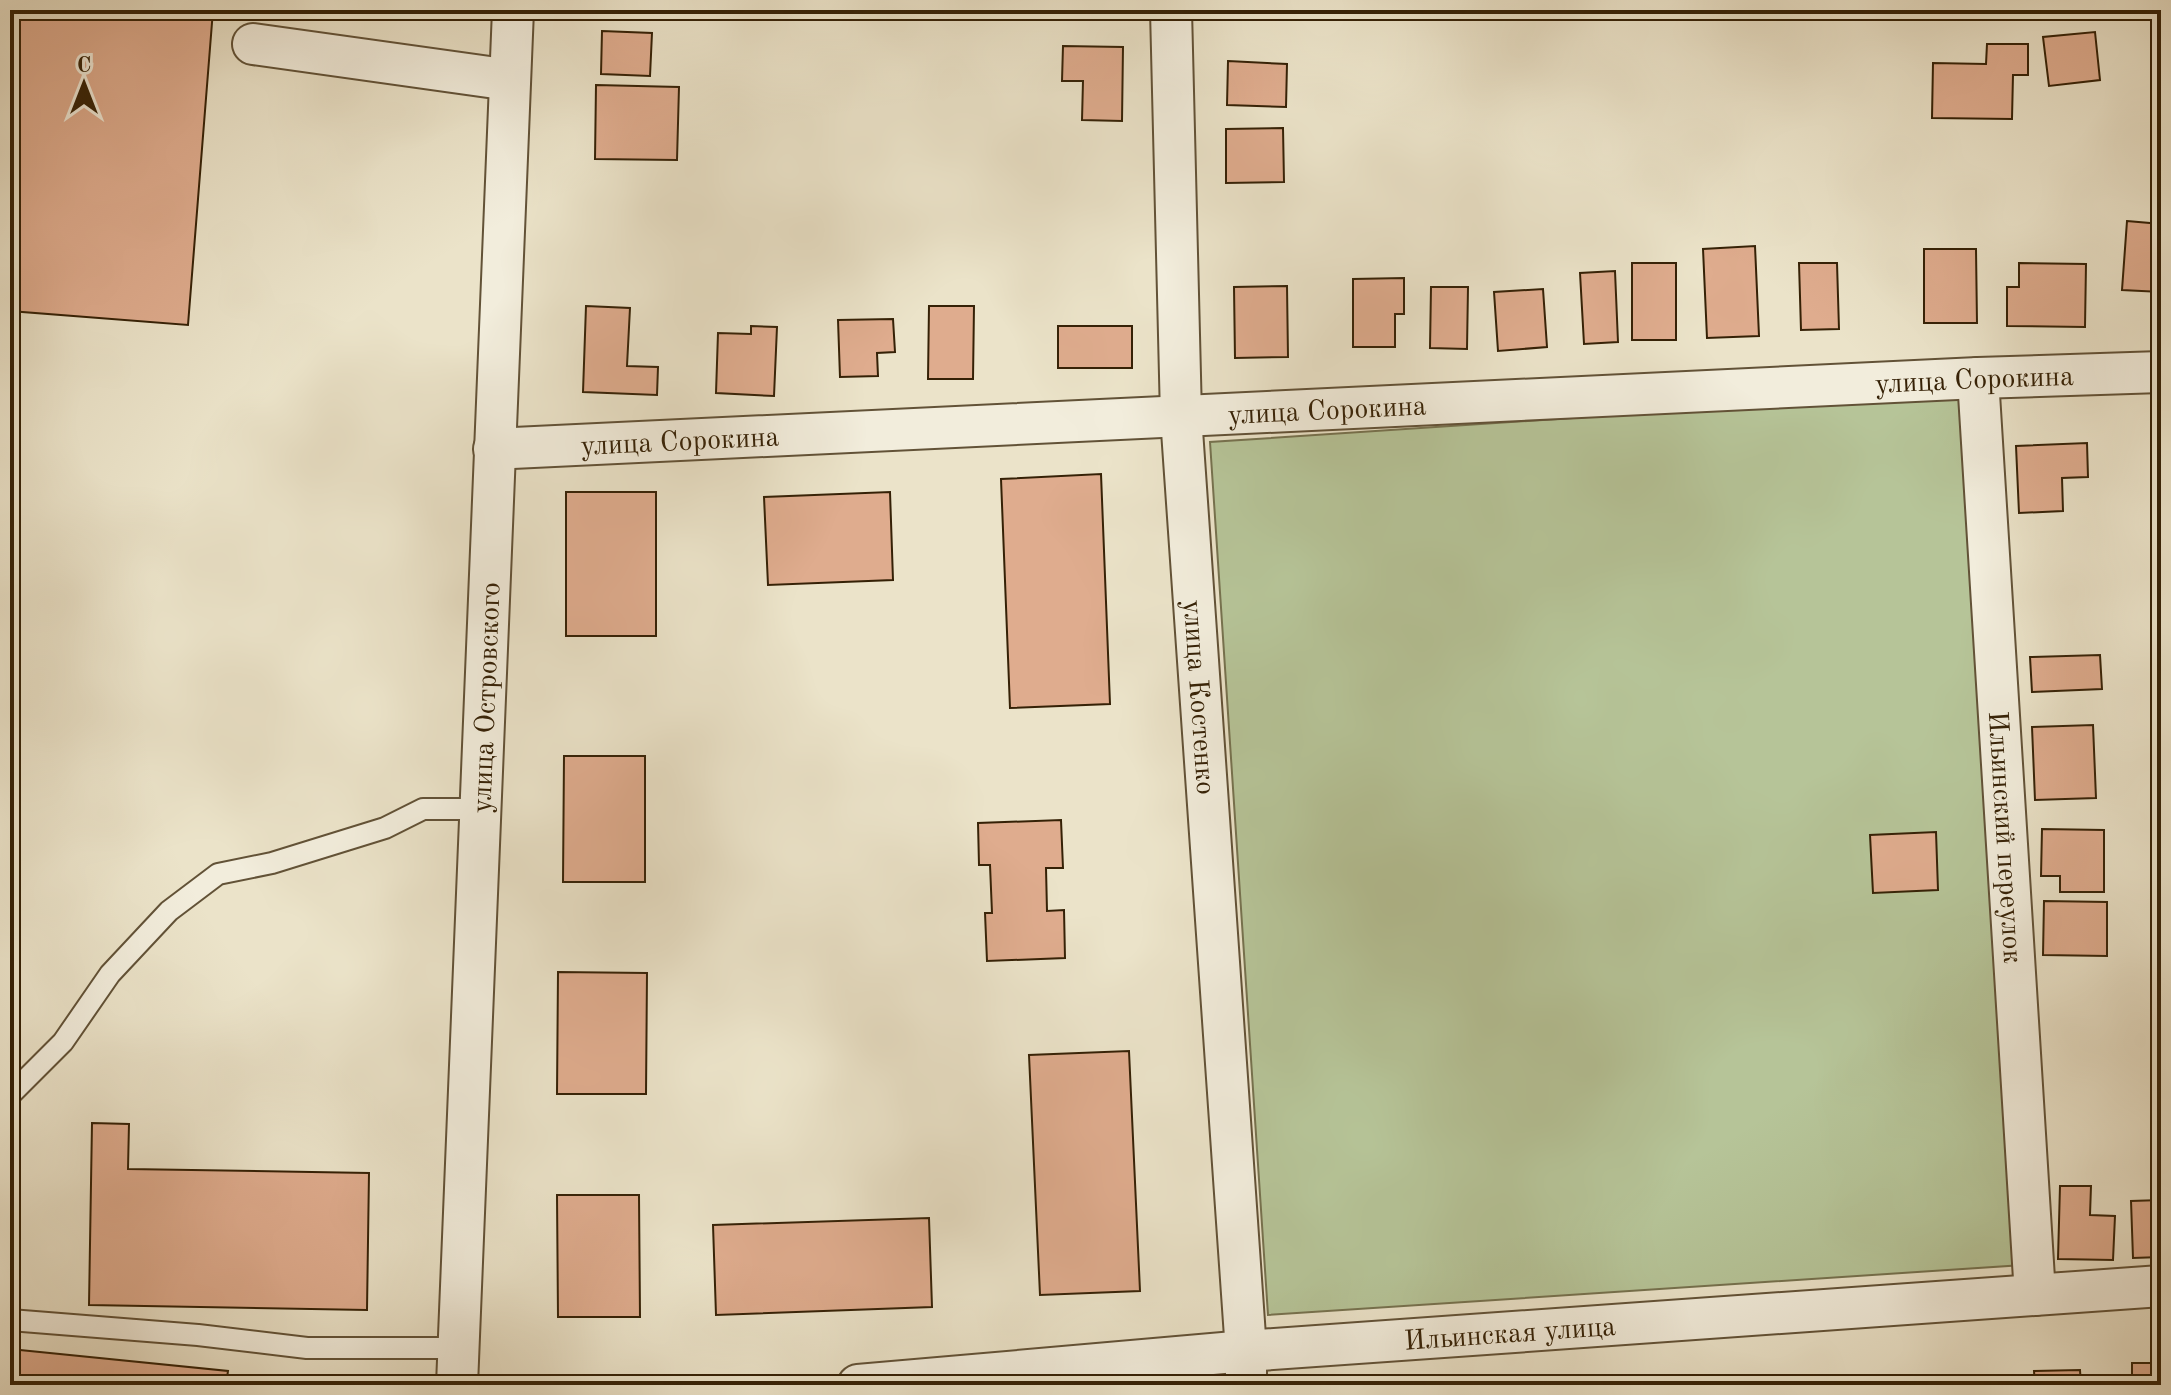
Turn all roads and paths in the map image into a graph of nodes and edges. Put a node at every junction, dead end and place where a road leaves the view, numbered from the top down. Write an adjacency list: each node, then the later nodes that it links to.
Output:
1 (513, 10): 4 (street, улица Островского)
2 (1171, 10): 7 (street, улица Костенко)
3 (253, 44): 4 (street)
4 (510, 80): 8 (street, улица Островского)
5 (2161, 372): 6 (street, улица Сорокина)
6 (1978, 378): 7 (street, улица Сорокина); 12 (street, Ильинский переулок)
7 (1181, 416): 8 (street, улица Сорокина); 15 (street, улица Костенко)
8 (494, 449): 9 (street, улица Островского)
9 (480, 809): 10 (lane); 14 (street, улица Островского)
10 (10, 1095)
11 (2161, 1286): 12 (street, Ильинская улица)
12 (2035, 1295): 15 (street, Ильинская улица)
13 (10, 1320): 14 (lane)
14 (458, 1366)
15 (1246, 1368): 16 (street, Ильинская улица)
16 (858, 1385)

